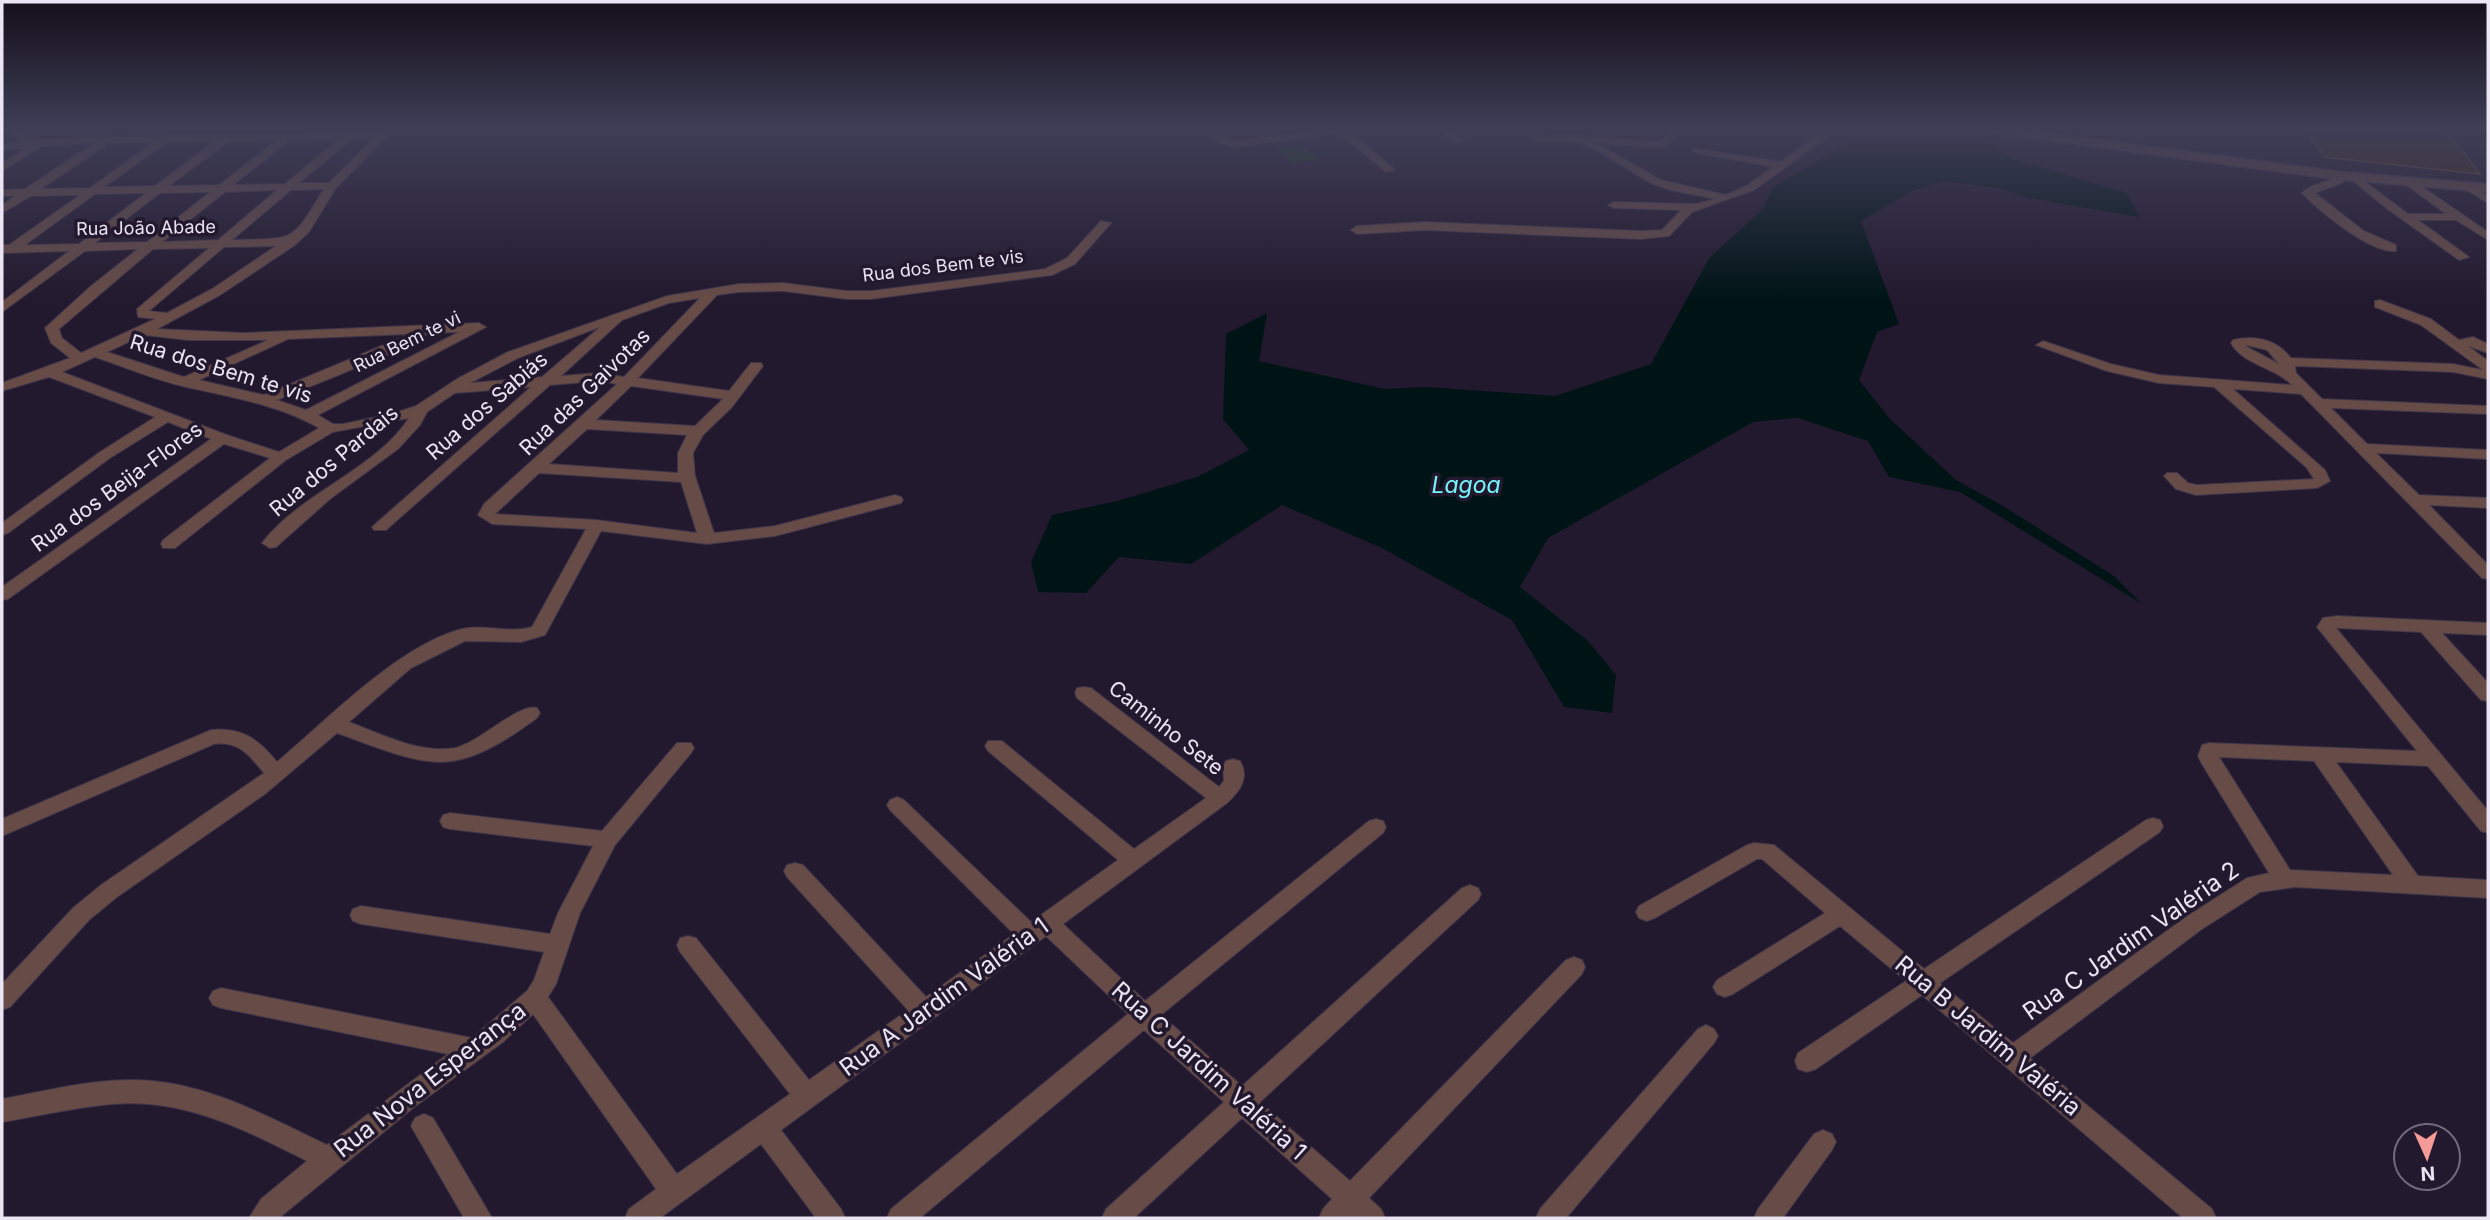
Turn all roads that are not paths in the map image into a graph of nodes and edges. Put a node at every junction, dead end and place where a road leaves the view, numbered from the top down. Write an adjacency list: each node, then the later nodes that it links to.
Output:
1 (37, 186): 17 (street)
2 (101, 186): 16 (street)
3 (163, 186): 13 (street)
4 (226, 186): 15 (street)
5 (332, 186): 12 (street); 29 (street)
6 (1670, 186): 19 (street)
7 (1753, 186): 19 (street)
8 (2324, 186): 33 (street)
9 (2363, 186): 24 (street)
10 (2414, 186): 25 (street)
11 (2467, 186): 14 (street); 20 (street)
12 (286, 187): 15 (street); 30 (street)
13 (160, 188): 15 (street); 16 (street); 32 (street)
14 (2488, 188)
15 (222, 189): 31 (street)
16 (96, 190): 17 (street); 34 (street)
17 (28, 192): 18 (street); 23 (street)
18 (2, 193)
19 (1728, 198): 22 (street)
20 (2488, 200)
21 (1614, 205): 22 (street)
22 (1694, 207): 27 (street)
23 (2, 210)
24 (2406, 217): 25 (street); 36 (street)
25 (2460, 217): 28 (street)
26 (1105, 223): 37 (street, Rua dos Bem te vis)
27 (1357, 230)
28 (2488, 237)
29 (291, 242): 30 (street, Rua João Abade); 41 (street)
30 (219, 244): 31 (street, Rua João Abade); 41 (street)
31 (150, 245): 32 (street, Rua João Abade); 49 (street)
32 (82, 247): 34 (street, Rua João Abade); 39 (street)
33 (2392, 248)
34 (7, 249): 35 (street)
35 (2, 257)
36 (2463, 257)
37 (715, 290): 40 (street, Rua dos Bem te vis); 56 (street, Rua das Gaivotas)
38 (2380, 304): 45 (street)
39 (2, 308)
40 (620, 316): 54 (street, Rua dos Sabiás); 59 (street, Rua dos Bem te vis)
41 (170, 317): 43 (street)
42 (430, 328): 44 (street, Rua Bem te vi); 62 (street, Rua Bem te vi); 66 (street, Rua Bem te vi)
43 (142, 331): 44 (street, Rua Bem te vi); 48 (street)
44 (287, 336): 55 (street, Rua Bem te vi)
45 (2459, 344): 47 (street); 51 (street)
46 (2043, 345): 57 (street)
47 (2488, 349)
48 (97, 353): 49 (street); 55 (street, Rua dos Bem te vis)
49 (81, 360): 52 (street)
50 (756, 366): 61 (street)
51 (2488, 367)
52 (50, 372): 58 (street); 67 (street)
53 (2488, 375): 60 (street)
54 (547, 380): 56 (street); 59 (street); 82 (street, Rua dos Sabiás)
55 (184, 382): 62 (street, Rua dos Bem te vis)
56 (626, 382): 61 (street); 68 (street, Rua das Gaivotas)
57 (2218, 384): 60 (street); 76 (street)
58 (2, 387)
59 (450, 389): 64 (street, Rua dos Bem te vis)
60 (2305, 390): 63 (street)
61 (732, 396): 70 (street)
62 (263, 401): 66 (street, Rua dos Bem te vis)
63 (2318, 403): 65 (street); 72 (street)
64 (421, 409): 69 (street, Rua dos Bem te vis); 85 (street, Rua dos Pardais)
65 (2488, 410)
66 (307, 415): 69 (street, Rua dos Bem te vis)
67 (166, 417): 71 (street); 83 (street)
68 (583, 424): 70 (street); 75 (street, Rua das Gaivotas)
69 (330, 428): 74 (street)
70 (698, 431): 77 (street)
71 (222, 438): 74 (street); 90 (street, Rua dos Beija-Flores)
72 (2365, 448): 73 (street); 79 (street)
73 (2488, 454)
74 (281, 457): 86 (street)
75 (538, 468): 77 (street); 81 (street, Rua das Gaivotas)
76 (2172, 476)
77 (688, 478): 84 (street)
78 (894, 500): 84 (street)
79 (2416, 500): 80 (street); 87 (street)
80 (2488, 503)
81 (596, 525): 84 (street); 96 (street)
82 (380, 527)
83 (2, 530)
84 (707, 539)
85 (270, 543)
86 (169, 544)
87 (2469, 554): 88 (street); 89 (street)
88 (2488, 555)
89 (2488, 574)
90 (2, 595)
91 (2427, 627): 92 (street); 94 (street); 100 (street)
92 (2488, 629)
93 (1084, 692): 103 (street, Caminho Sete)
94 (2488, 695)
95 (530, 713): 96 (street)
96 (336, 724): 102 (street)
97 (995, 746): 111 (street)
98 (684, 748): 110 (street, Rua Nova Esperança)
99 (2320, 755): 100 (street); 113 (street); 114 (street)
100 (2435, 759): 107 (street)
101 (1233, 766): 103 (street, Rua A Jardim Valéria 1)
102 (276, 774): 109 (street); 128 (street)
103 (1220, 798): 111 (street, Rua A Jardim Valéria 1)
104 (898, 805): 120 (street, Rua C Jardim Valéria 1)
105 (450, 821): 110 (street)
106 (2153, 825): 124 (street)
107 (2488, 825)
108 (1376, 827): 130 (street)
109 (2, 828)
110 (607, 840): 121 (street, Rua Nova Esperança)
111 (1134, 861): 120 (street, Rua A Jardim Valéria 1)
112 (795, 871): 129 (street)
113 (2283, 878): 114 (street, Rua C Jardim Valéria 2); 133 (street, Rua C Jardim Valéria 2)
114 (2412, 884): 115 (street, Rua C Jardim Valéria 2)
115 (2488, 889)
116 (1470, 894): 136 (street)
117 (1647, 912): 118 (street, Rua B Jardim Valéria)
118 (1842, 913): 124 (street, Rua B Jardim Valéria); 125 (street)
119 (361, 915): 121 (street)
120 (1039, 929): 129 (street, Rua A Jardim Valéria 1); 130 (street, Rua C Jardim Valéria 1)
121 (556, 944): 126 (street, Rua Nova Esperança)
122 (688, 945): 135 (street)
123 (1574, 967): 143 (street)
124 (1924, 982): 133 (street, Rua B Jardim Valéria); 134 (street)
125 (1725, 987)
126 (535, 998): 132 (street, Rua Nova Esperança); 142 (street)
127 (222, 999): 132 (street)
128 (2, 1000)
129 (924, 1011): 135 (street, Rua A Jardim Valéria 1)
130 (1144, 1015): 136 (street, Rua C Jardim Valéria 1); 148 (street)
131 (1706, 1036): 152 (street)
132 (474, 1049): 141 (street, Rua Nova Esperança)
133 (2014, 1056): 154 (street, Rua B Jardim Valéria)
134 (1807, 1061)
135 (806, 1096): 139 (street, Rua A Jardim Valéria 1)
136 (1242, 1102): 143 (street, Rua C Jardim Valéria 1); 149 (street)
137 (2, 1111): 141 (street)
138 (424, 1126): 145 (street)
139 (763, 1127): 142 (street, Rua A Jardim Valéria 1); 147 (street)
140 (1823, 1142): 153 (street)
141 (330, 1159): 144 (street, Rua Nova Esperança)
142 (674, 1192): 146 (street, Rua A Jardim Valéria 1)
143 (1352, 1199): 150 (street); 151 (street, Rua C Jardim Valéria 1)
144 (262, 1218)
145 (480, 1218)
146 (638, 1218)
147 (832, 1218)
148 (900, 1218)
149 (1115, 1218)
150 (1332, 1218)
151 (1373, 1218)
152 (1549, 1218)
153 (1767, 1218)
154 (2203, 1218)

